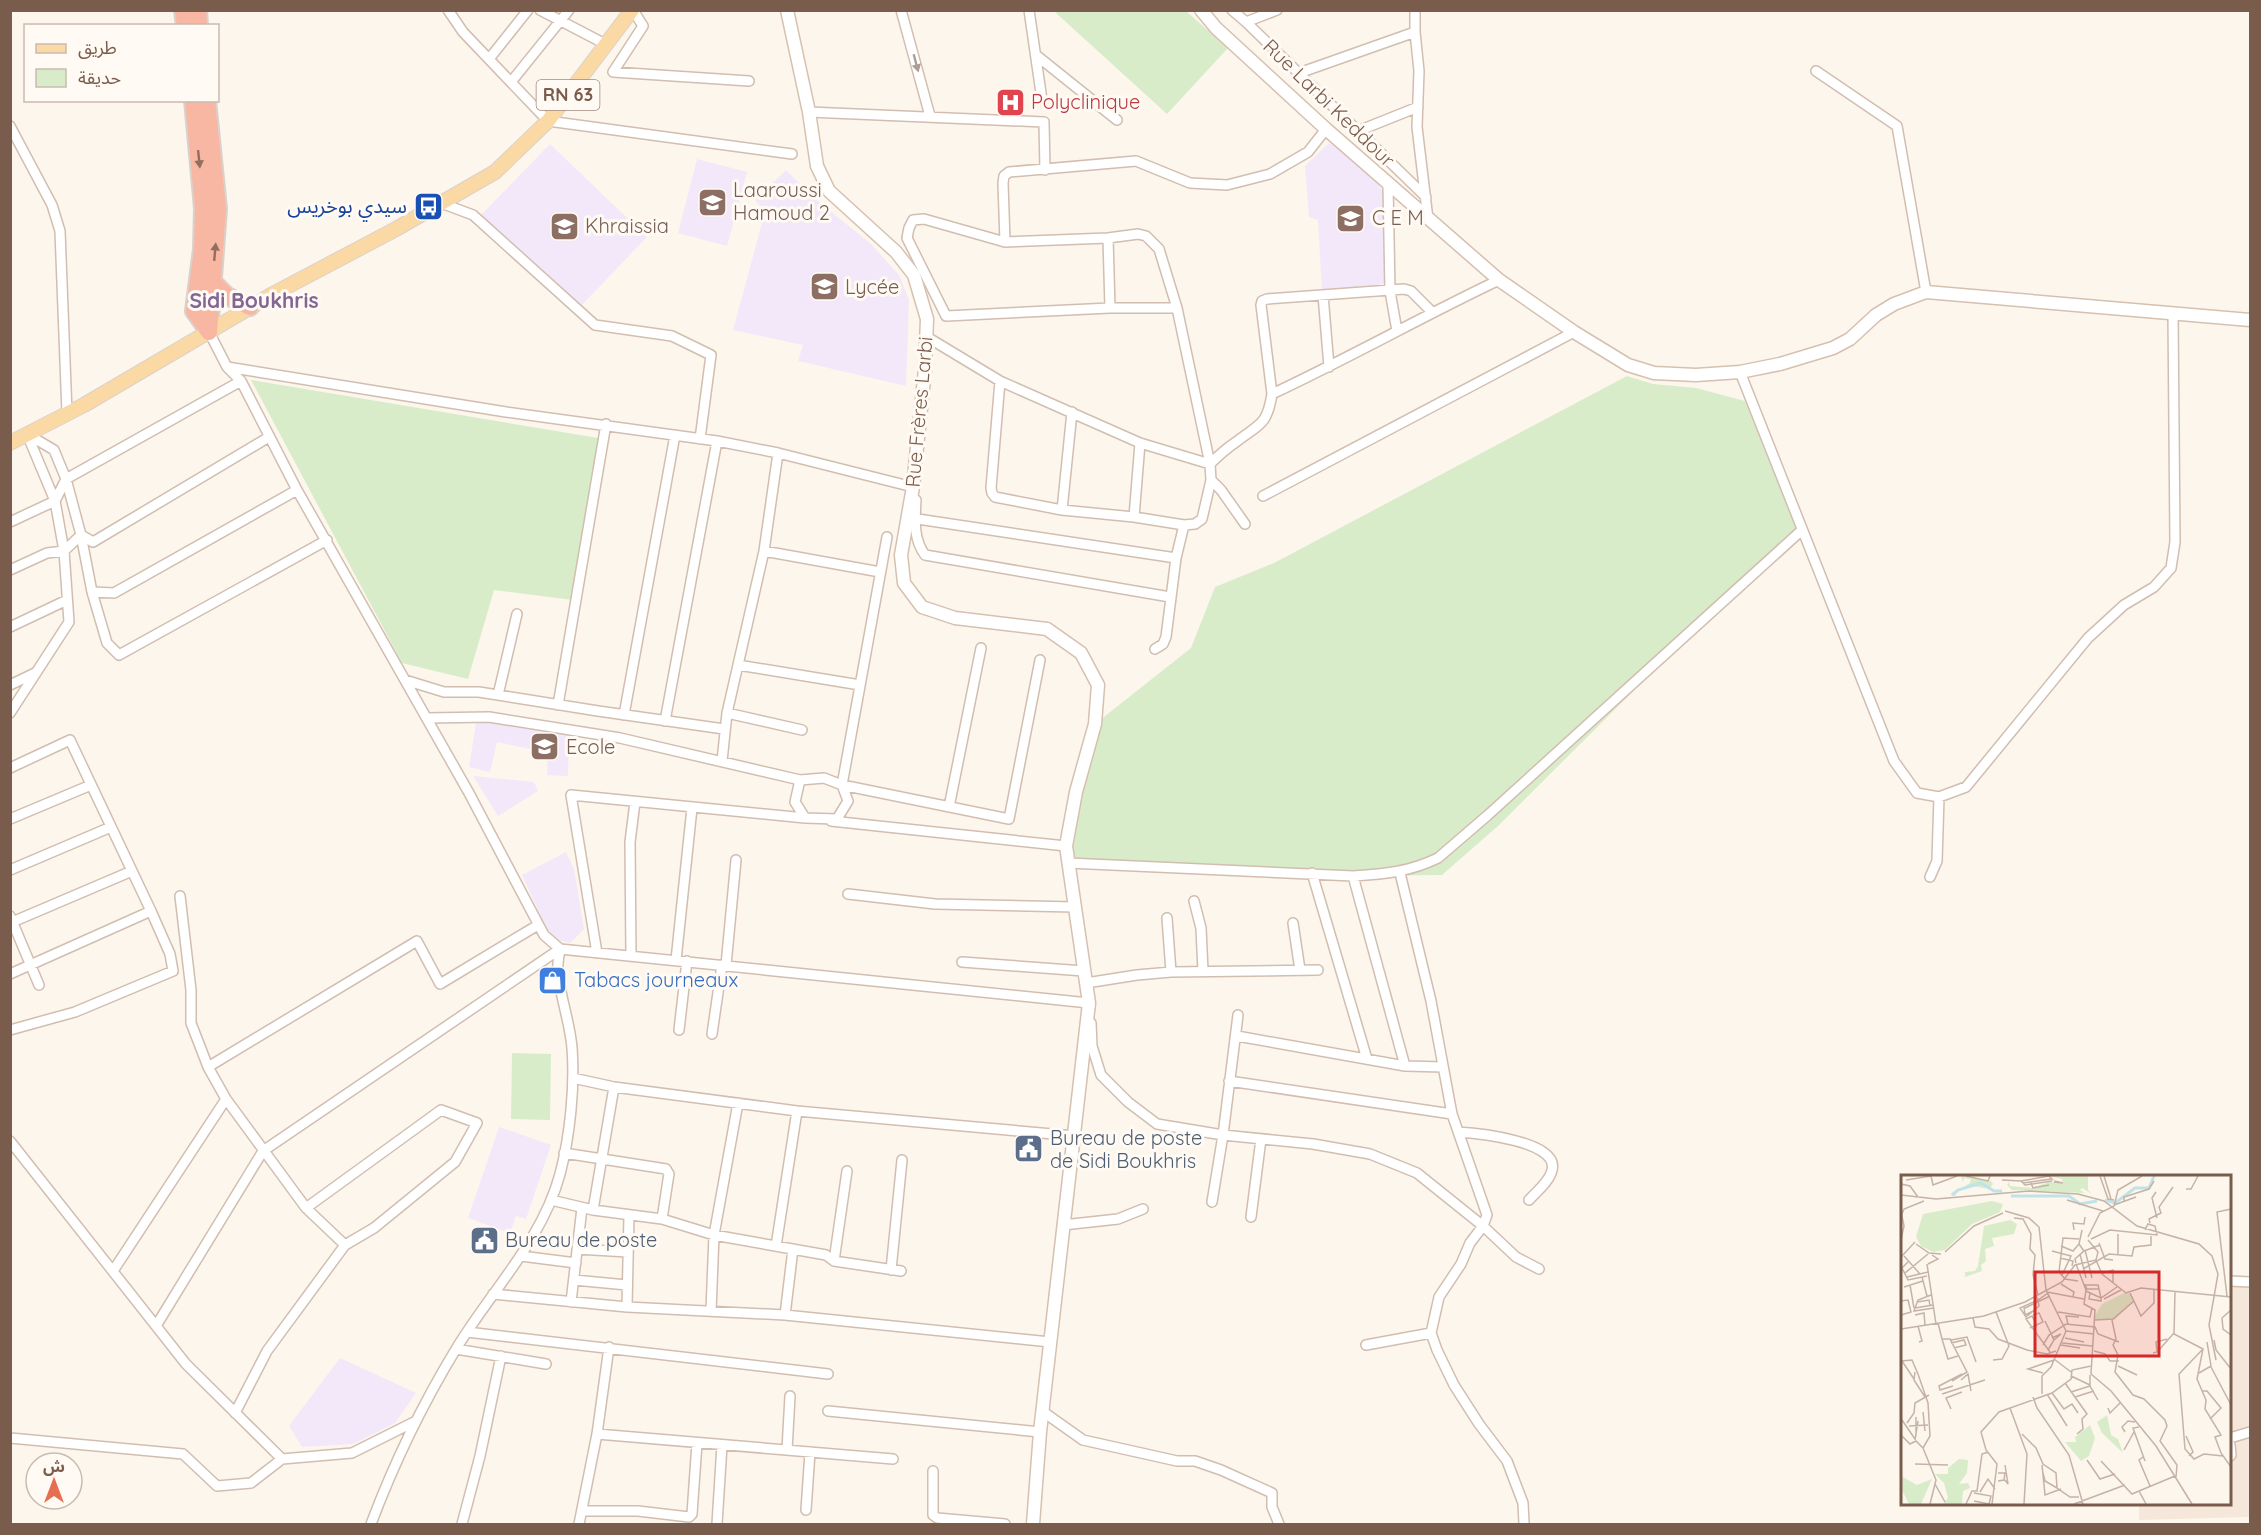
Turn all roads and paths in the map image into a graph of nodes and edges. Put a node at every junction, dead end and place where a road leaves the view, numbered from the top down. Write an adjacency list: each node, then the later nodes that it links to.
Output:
1 (448, 10): 18 (street)
2 (528, 10): 18 (street)
3 (540, 10): 13 (street)
4 (569, 10): 13 (street)
5 (632, 10): 16 (main road, RN 63); 21 (street)
6 (787, 10): 27 (main road, Rue Frères Larbi)
7 (901, 10): 28 (street, one-way to 28)
8 (1029, 10): 17 (street)
9 (1201, 10): 32 (main road)
10 (1232, 10): 14 (street, Rue Larbi Keddour)
11 (1277, 10): 14 (street)
12 (1415, 10): 15 (street)
13 (561, 21): 16 (street); 22 (street)
14 (1246, 22): 20 (street, Rue Larbi Keddour)
15 (1415, 32): 20 (street); 26 (street)
16 (607, 45): 30 (main road, RN 63)
17 (1036, 56): 23 (street); 29 (street)
18 (489, 59): 22 (street)
19 (1816, 71): 45 (street)
20 (1299, 74): 33 (street, Rue Larbi Keddour)
21 (749, 81)
22 (511, 82): 30 (street)
23 (1042, 100)
24 (193, 102): 56 (highway, one-way to 56)
25 (207, 102): 43 (highway, one-way to 25)
26 (1418, 107): 33 (street); 37 (street)
27 (809, 112): 28 (street); 53 (main road, Rue Frères Larbi)
28 (930, 116): 35 (street)
29 (1118, 120)
30 (548, 121): 34 (street); 38 (main road, RN 63)
31 (10, 126): 66 (street)
32 (1326, 129): 35 (street); 36 (main road)
33 (1358, 131): 37 (street, Rue Larbi Keddour)
34 (792, 154)
35 (1045, 170): 41 (street)
36 (1388, 184): 39 (main road); 44 (street)
37 (1426, 197): 39 (street)
38 (441, 203): 47 (main road, RN 63); 71 (street)
39 (1428, 219): 42 (main road)
40 (1108, 238): 41 (street); 48 (street); 49 (street)
41 (1005, 242): 52 (street)
42 (1499, 280): 50 (street); 57 (main road)
43 (213, 282): 47 (highway); 56 (highway)
44 (1390, 291): 46 (street); 50 (street); 55 (street)
45 (1926, 292): 51 (main road); 61 (main road)
46 (1323, 295): 60 (street); 64 (street)
47 (250, 307): 56 (main road, RN 63)
48 (1110, 308): 49 (street); 52 (street)
49 (1177, 308): 76 (street)
50 (1432, 312): 55 (street)
51 (2173, 313): 54 (main road); 126 (street)
52 (946, 316): 53 (street)
53 (927, 319): 58 (main road, Rue Frères Larbi)
54 (2250, 320)
55 (1397, 331): 60 (street)
56 (209, 332): 59 (street); 66 (main road, RN 63)
57 (1574, 332): 61 (main road); 82 (street)
58 (927, 337): 63 (street); 77 (main road, Rue Frères Larbi)
59 (227, 367): 62 (street); 67 (street)
60 (1329, 367): 64 (street)
61 (1740, 372): 90 (street)
62 (241, 381): 70 (street); 78 (street)
63 (1000, 381): 65 (street); 84 (street)
64 (1272, 394): 76 (street)
65 (1071, 412): 74 (street); 84 (street)
66 (67, 413): 68 (main road, RN 63)
67 (606, 424): 69 (street); 113 (street)
68 (27, 434): 73 (main road, RN 63); 78 (street); 83 (street)
69 (675, 435): 71 (street); 116 (street)
70 (269, 437): 81 (street); 91 (street)
71 (700, 439): 72 (street)
72 (717, 441): 75 (street); 118 (street)
73 (10, 443)
74 (1140, 443): 76 (street); 85 (street)
75 (778, 453): 80 (street); 94 (street)
76 (1210, 464): 79 (street)
77 (914, 470): 80 (main road, Rue Frères Larbi); 86 (street)
78 (66, 479): 83 (street); 91 (street)
79 (1211, 480): 88 (street); 89 (street)
80 (913, 487): 86 (main road, Rue Frères Larbi)
81 (297, 490): 93 (street); 99 (street)
82 (1263, 496)
83 (55, 501): 87 (street); 95 (street)
84 (1062, 510): 85 (street)
85 (1134, 517): 89 (street)
86 (910, 518): 96 (street); 100 (street); 133 (main road, Rue Frères Larbi)
87 (10, 522)
88 (1245, 524)
89 (1184, 525): 96 (street)
90 (1802, 530): 126 (street); 139 (street)
91 (81, 535): 95 (street); 99 (street)
92 (887, 537): 98 (street)
93 (327, 540): 99 (street); 109 (street)
94 (764, 550): 98 (street); 107 (street)
95 (64, 551): 97 (street); 101 (street)
96 (1176, 558): 100 (street)
97 (10, 570)
98 (880, 572): 111 (street)
99 (92, 592)
100 (1170, 597): 105 (street)
101 (67, 600): 103 (street); 108 (street)
102 (517, 614): 112 (street)
103 (10, 627)
104 (981, 648): 128 (street)
105 (1155, 649)
106 (1040, 660): 128 (street)
107 (738, 665): 111 (street); 115 (street)
108 (36, 672): 110 (street); 114 (street)
109 (405, 680): 112 (street); 117 (street)
110 (10, 685)
111 (860, 685): 124 (street)
112 (498, 695): 113 (street)
113 (558, 705): 116 (street)
114 (10, 713)
115 (728, 713): 119 (street); 120 (street)
116 (624, 715): 118 (street)
117 (427, 718): 121 (street); 150 (street)
118 (665, 721): 119 (street)
119 (724, 729): 121 (street)
120 (802, 730)
121 (722, 760): 123 (street)
122 (10, 768): 125 (street)
123 (800, 780): 124 (street); 130 (street)
124 (842, 784): 128 (street); 130 (street)
125 (91, 785): 131 (street); 132 (street)
126 (1939, 797): 141 (street)
127 (635, 802): 129 (street); 152 (street); 153 (street)
128 (950, 807)
129 (692, 808): 130 (street); 154 (street)
130 (805, 818): 133 (street)
131 (10, 819)
132 (111, 826): 136 (street); 137 (street)
133 (1066, 846): 135 (main road, Rue Frères Larbi)
134 (736, 860): 158 (street)
135 (1068, 863): 138 (street); 145 (main road, Rue Frères Larbi)
136 (10, 870)
137 (132, 871): 146 (street); 148 (street)
138 (1312, 873): 140 (street); 172 (street)
139 (1400, 873): 140 (street); 175 (street)
140 (1353, 876): 173 (street)
141 (1930, 877)
142 (848, 894): 145 (street)
143 (180, 896): 174 (street)
144 (1194, 901): 161 (street)
145 (1075, 907): 164 (main road, Rue Frères Larbi)
146 (151, 911): 157 (street); 168 (street)
147 (1167, 918): 162 (street)
148 (11, 920): 157 (street)
149 (1293, 923): 159 (street)
150 (538, 925): 151 (street); 174 (street)
151 (560, 949): 152 (street); 176 (street); 188 (street)
152 (597, 953): 153 (street)
153 (631, 956): 154 (street)
154 (676, 960): 155 (street)
155 (687, 961): 158 (street); 169 (street)
156 (962, 962): 164 (street)
157 (31, 965): 163 (street); 165 (street)
158 (724, 965): 166 (street); 170 (street)
159 (1300, 970): 160 (street); 161 (street)
160 (1318, 970)
161 (1203, 971): 162 (street)
162 (1171, 972): 164 (street)
163 (10, 974)
164 (1085, 977): 166 (main road, Rue Frères Larbi)
165 (39, 985)
166 (1089, 1003): 184 (street); 185 (main road, Rue Frères Larbi)
167 (1238, 1015): 171 (street)
168 (10, 1030)
169 (680, 1030)
170 (712, 1034)
171 (1237, 1036): 172 (street); 177 (street)
172 (1367, 1059): 173 (street)
173 (1405, 1066): 175 (street)
174 (208, 1067): 179 (street)
175 (1443, 1067): 182 (street)
176 (573, 1078): 178 (street); 189 (street)
177 (1229, 1081): 182 (street); 184 (street)
178 (614, 1087): 180 (street); 191 (street)
179 (226, 1099): 188 (street); 215 (street)
180 (738, 1103): 181 (street); 205 (street)
181 (797, 1111): 185 (street); 207 (street)
182 (1452, 1114): 183 (street)
183 (1458, 1132): 194 (street); 204 (street)
184 (1223, 1135): 186 (street); 195 (street)
185 (1075, 1136): 203 (main road, Rue Frères Larbi)
186 (1261, 1139): 201 (street); 204 (street)
187 (10, 1141): 215 (street)
188 (263, 1151): 196 (street); 225 (street)
189 (564, 1154): 191 (street); 193 (street)
190 (902, 1160): 212 (street)
191 (603, 1161): 199 (street); 202 (street)
192 (847, 1171): 212 (street)
193 (550, 1200): 197 (street); 211 (street)
194 (1529, 1200)
195 (1212, 1202)
196 (306, 1208): 206 (street); 206 (street)
197 (582, 1208): 199 (street); 208 (street)
198 (1143, 1209): 203 (street)
199 (593, 1210): 200 (street)
200 (628, 1215): 202 (street); 210 (street)
201 (1251, 1217)
202 (662, 1220): 205 (street)
203 (1064, 1226): 228 (main road, Rue Frères Larbi)
204 (1483, 1226): 214 (street); 227 (street)
205 (714, 1235): 207 (street); 223 (street)
206 (345, 1245): 238 (street)
207 (776, 1246): 209 (street)
208 (577, 1249): 210 (street); 213 (street)
209 (793, 1249): 212 (street); 224 (street)
210 (628, 1252): 219 (street)
211 (521, 1256): 213 (street); 220 (street)
212 (834, 1261)
213 (576, 1263): 216 (street)
214 (1539, 1269)
215 (113, 1271): 225 (street)
216 (574, 1280): 219 (street); 221 (street)
217 (2231, 1281): 218 (street)
218 (2250, 1282)
219 (627, 1285): 222 (street)
220 (493, 1294): 221 (street); 226 (street)
221 (571, 1302): 222 (street)
222 (627, 1307): 223 (street)
223 (711, 1311): 224 (street)
224 (785, 1315): 228 (street)
225 (156, 1326): 238 (street)
226 (467, 1332): 230 (street); 231 (street)
227 (1431, 1333): 229 (street); 261 (street)
228 (1050, 1342): 236 (main road, Rue Frères Larbi)
229 (1366, 1345)
230 (609, 1347): 234 (street); 242 (street)
231 (456, 1349): 232 (street); 239 (street)
232 (501, 1356): 233 (street); 255 (street)
233 (546, 1364)
234 (828, 1374)
235 (790, 1396): 247 (street)
236 (1042, 1411): 240 (main road, Rue Frères Larbi); 260 (street)
237 (828, 1412): 240 (street)
238 (235, 1413): 250 (street)
239 (414, 1422): 250 (street); 254 (street)
240 (1040, 1432): 259 (main road, Rue Frères Larbi)
241 (2250, 1432): 243 (street)
242 (597, 1434): 245 (street); 253 (street)
243 (2231, 1437)
244 (10, 1438): 250 (street)
245 (697, 1443): 246 (street); 253 (street)
246 (722, 1445): 247 (street); 257 (street)
247 (787, 1450): 248 (street)
248 (810, 1452): 249 (street); 252 (street)
249 (893, 1459)
250 (282, 1460)
251 (933, 1471): 258 (street)
252 (806, 1510)
253 (582, 1512): 256 (street)
254 (371, 1524)
255 (462, 1524)
256 (579, 1524)
257 (717, 1524)
258 (1005, 1524)
259 (1033, 1524)
260 (1278, 1524)
261 (1524, 1524)

